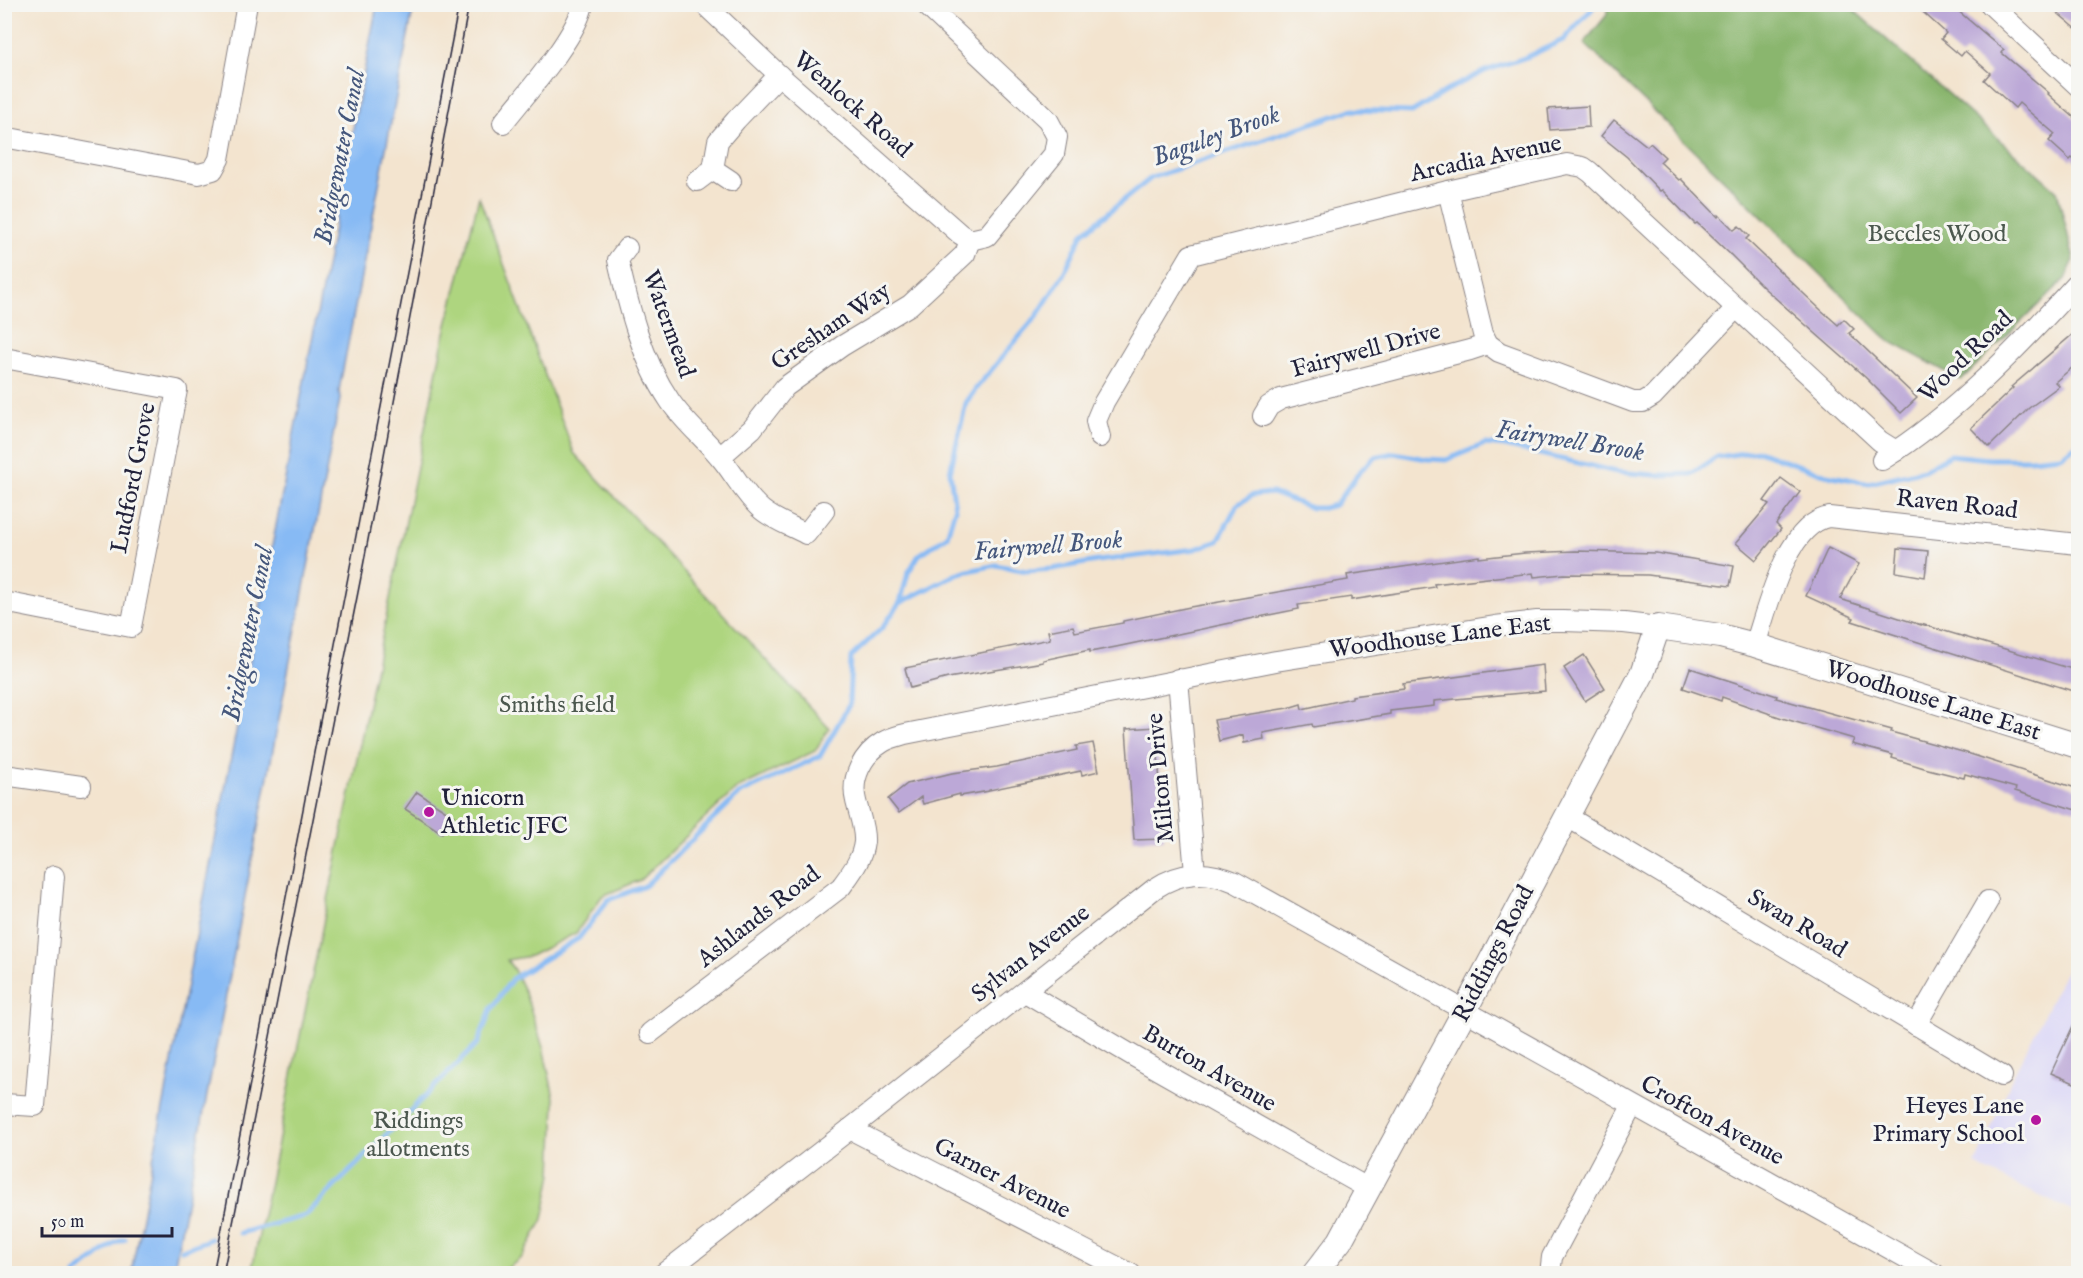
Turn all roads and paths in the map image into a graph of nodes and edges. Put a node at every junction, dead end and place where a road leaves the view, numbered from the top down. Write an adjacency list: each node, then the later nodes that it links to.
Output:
1 (247, 4): 9 (street)
2 (583, 4): 8 (street)
3 (704, 4): 6 (street, Wenlock Road)
4 (925, 4): 12 (street)
5 (1990, 4): 7 (street)
6 (779, 75): 10 (street); 12 (street, Wenlock Road)
7 (2079, 86)
8 (502, 123)
9 (4, 137)
10 (730, 181)
11 (1448, 191): 15 (street, Arcadia Avenue); 16 (street); 19 (street, Arcadia Avenue)
12 (970, 240): 21 (street, Gresham Way)
13 (616, 254): 21 (street, Watermead)
14 (2079, 282): 20 (street, Wood Road)
15 (1736, 308): 16 (street); 20 (street, Arcadia Avenue)
16 (1488, 344): 18 (street, Fairywell Drive)
17 (4, 357): 24 (street, Ludford Grove)
18 (1263, 416)
19 (1100, 437)
20 (1889, 456)
21 (720, 457): 22 (street, Watermead)
22 (824, 511)
23 (2079, 544): 26 (street, Raven Road)
24 (9, 603)
25 (1658, 627): 26 (street, Woodhouse Lane East); 27 (street, Woodhouse Lane East); 32 (street, Riddings Road)
26 (1755, 645): 28 (street, Woodhouse Lane East)
27 (1178, 679): 29 (street, Woodhouse Lane East); 33 (street, Milton Drive)
28 (2079, 746)
29 (870, 753): 39 (street, Ashlands Road)
30 (4, 775): 31 (street)
31 (81, 786)
32 (1566, 816): 37 (street, Riddings Road); 38 (street, Swan Road)
33 (1194, 873): 36 (street, Sylvan Avenue); 37 (street, Sylvan Avenue)
34 (54, 876): 41 (street)
35 (1988, 901): 38 (street)
36 (1025, 992): 43 (street, Sylvan Avenue); 44 (street, Burton Avenue)
37 (1464, 1012): 42 (street, Crofton Avenue); 44 (street, Riddings Road)
38 (1916, 1025): 40 (street, Swan Road)
39 (650, 1033)
40 (2002, 1076)
41 (4, 1104)
42 (1632, 1106): 48 (street); 49 (street, Crofton Avenue)
43 (850, 1129): 45 (street, Sylvan Avenue); 46 (street, Garner Avenue)
44 (1369, 1189): 47 (street, Riddings Road)
45 (663, 1274)
46 (1131, 1274)
47 (1314, 1274)
48 (1550, 1274)
49 (1935, 1274)

